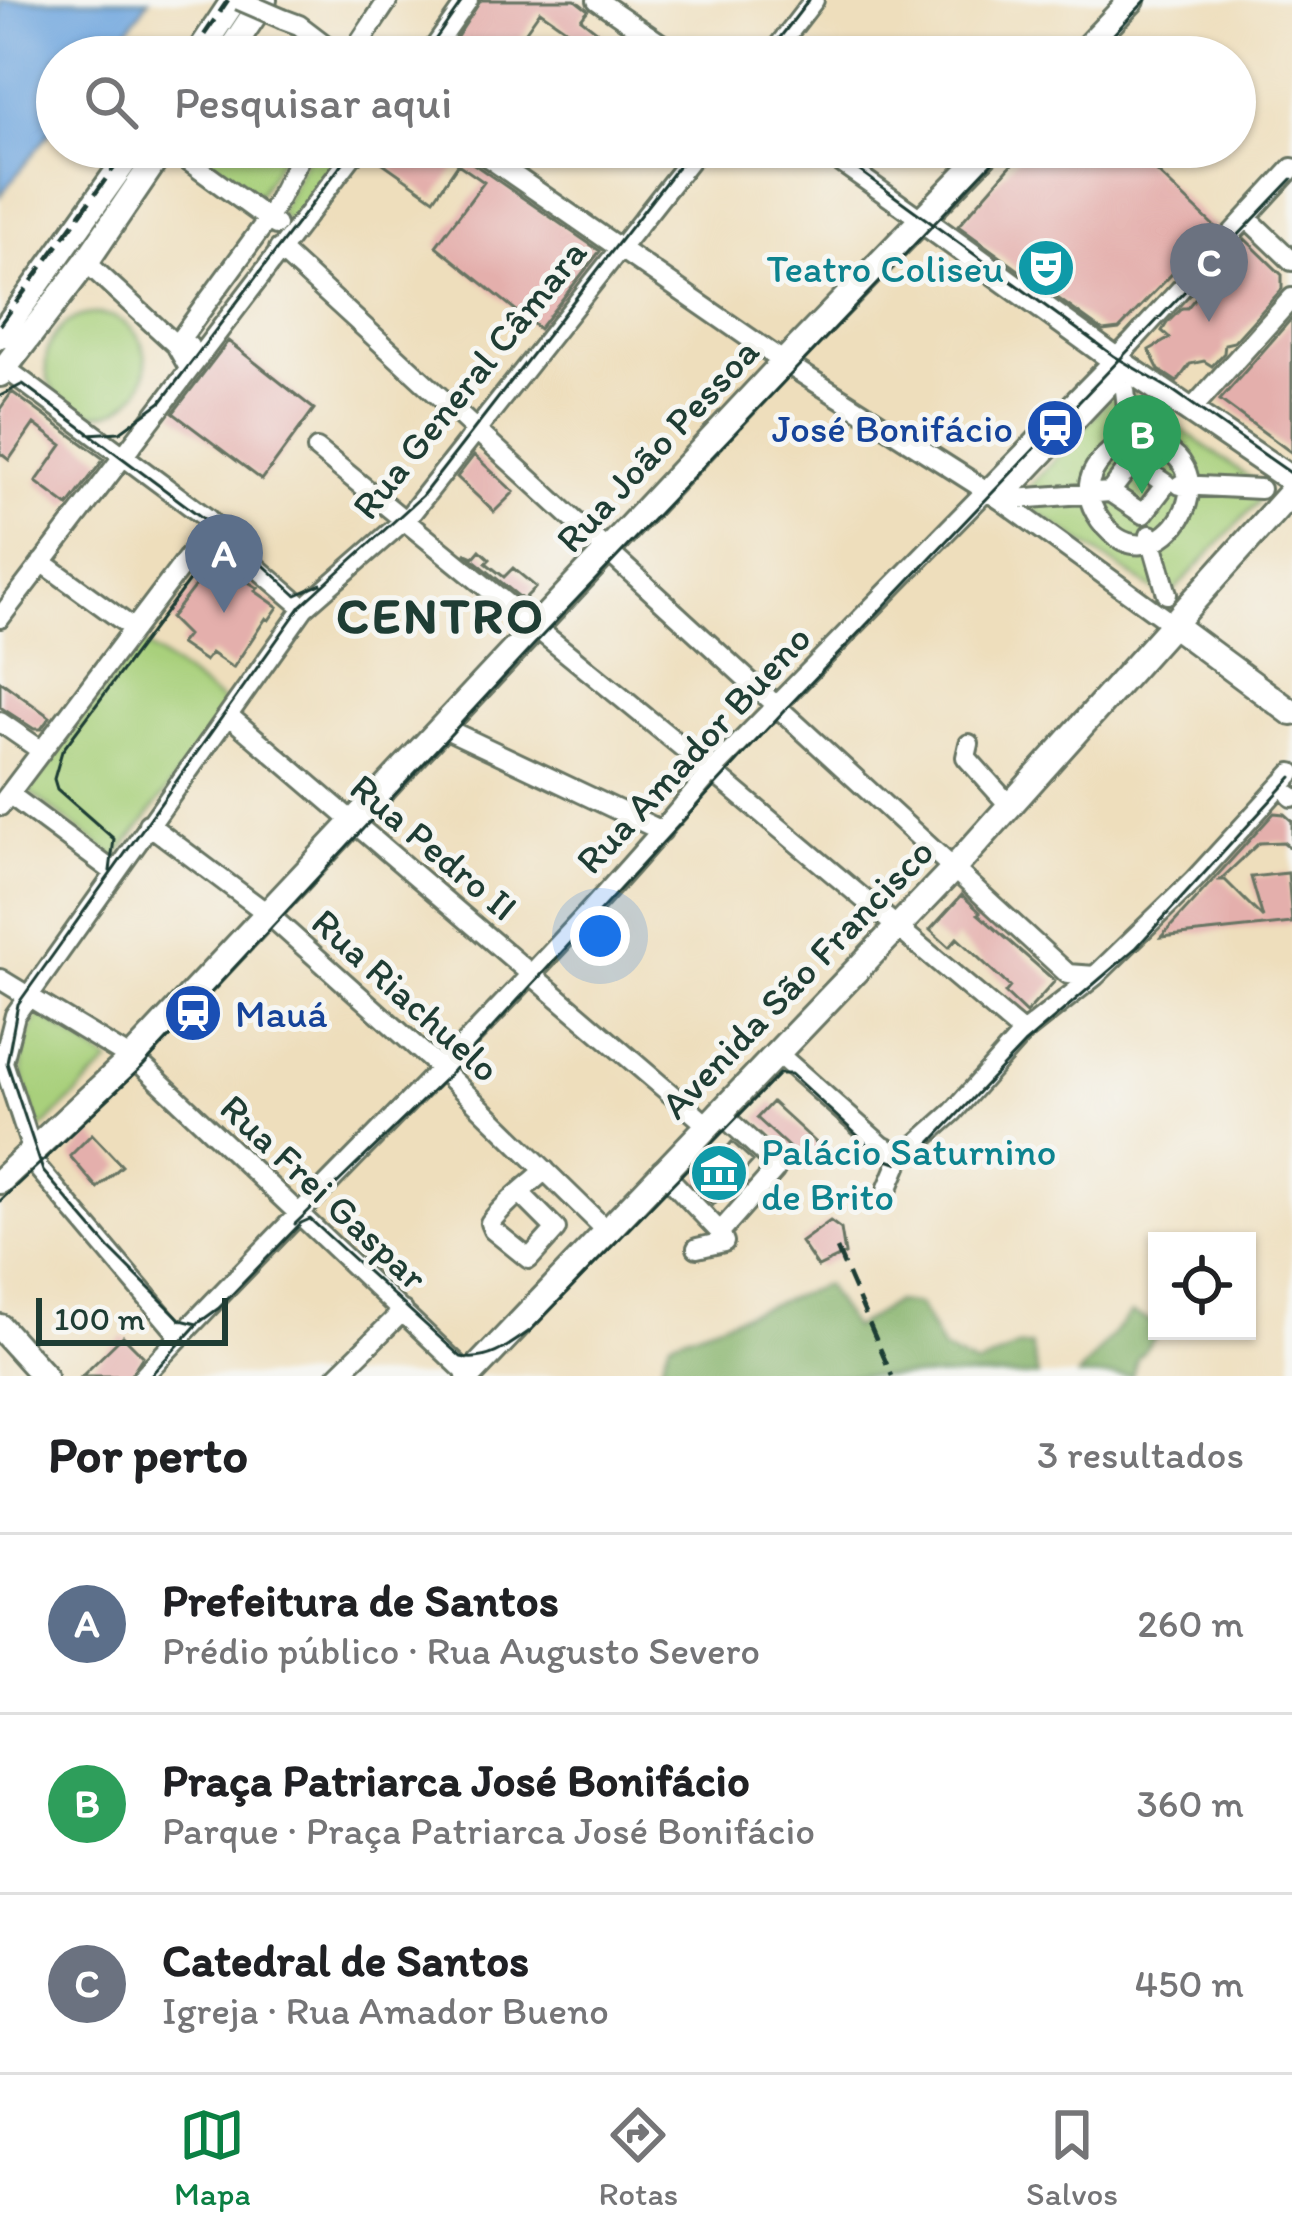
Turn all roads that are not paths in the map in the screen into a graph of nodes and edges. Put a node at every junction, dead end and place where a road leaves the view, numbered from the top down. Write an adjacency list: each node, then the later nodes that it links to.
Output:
1 (237, 0): 7 (street, bridge); 8 (main road)
2 (388, 0): 11 (street)
3 (468, 0): 12 (street)
4 (597, 0): 13 (street)
5 (814, 0): 14 (street)
6 (1132, 0): 15 (main road)
7 (274, 9): 9 (main road); 10 (street)
8 (211, 36)
9 (247, 36)
10 (313, 36)
11 (364, 36)
12 (443, 36)
13 (649, 36)
14 (786, 36)
15 (1098, 36)
16 (120, 168): 34 (main road)
17 (152, 168): 32 (main road)
18 (196, 168): 27 (street)
19 (294, 168): 27 (street)
20 (343, 168): 29 (street)
21 (504, 168): 30 (street)
22 (683, 168): 30 (street, Rua General Câmara)
23 (849, 168): 28 (street)
24 (972, 168): 28 (main road, Rua João Pessoa)
25 (1292, 168): 26 (street)
26 (1247, 218): 31 (street); 40 (street)
27 (268, 219): 29 (street); 35 (street)
28 (922, 220): 37 (main road, Rua João Pessoa); 40 (main road)
29 (285, 242): 36 (street); 42 (street)
30 (620, 246): 37 (street); 42 (street, Rua General Câmara)
31 (1292, 261)
32 (86, 262): 35 (street); 39 (main road)
33 (1292, 298): 41 (street)
34 (0, 336)
35 (176, 345): 36 (street); 38 (street)
36 (205, 346): 38 (street)
37 (784, 362): 53 (street); 58 (main road, Rua João Pessoa)
38 (189, 368): 45 (street)
39 (2, 371): 45 (street)
40 (1121, 372): 41 (main road); 43 (street); 53 (street, Rua Amador Bueno)
41 (1190, 411): 47 (main road)
42 (478, 430): 55 (street, Rua General Câmara); 58 (street)
43 (1130, 438): 46 (street); 49 (street); 52 (street)
44 (316, 449): 55 (street)
45 (123, 458): 56 (street); 59 (street)
46 (1133, 462): 48 (street); 52 (street)
47 (1292, 480)
48 (1166, 484): 49 (street); 54 (street)
49 (1189, 485): 50 (street); 57 (street)
50 (1259, 489)
51 (1292, 491): 63 (main road, Avenida São Francisco)
52 (1100, 493): 53 (street); 54 (street); 57 (street)
53 (993, 496): 63 (street); 66 (street, Rua Amador Bueno)
54 (1143, 514): 57 (street)
55 (403, 522): 61 (street, Rua General Câmara); 65 (street)
56 (213, 524): 61 (street); 64 (street)
57 (1152, 543): 60 (street)
58 (607, 551): 65 (main road, Rua João Pessoa); 66 (street)
59 (42, 562): 62 (street); 64 (street)
60 (1167, 594)
61 (304, 608): 68 (street, Rua General Câmara)
62 (0, 618)
63 (1172, 624): 67 (main road); 78 (main road, Avenida São Francisco)
64 (134, 628): 72 (street)
65 (534, 629): 70 (main road, Rua João Pessoa); 73 (street)
66 (776, 705): 73 (street, Rua Amador Bueno); 82 (street)
67 (1292, 712)
68 (227, 715): 79 (street, Rua Pedro II); 80 (street, Rua General Câmara)
69 (0, 722): 72 (street)
70 (442, 727): 79 (main road, Rua João Pessoa); 81 (street)
71 (969, 744): 78 (street)
72 (42, 751): 76 (street)
73 (712, 771): 81 (street, Rua Amador Bueno); 85 (street)
74 (1292, 773): 77 (street)
75 (1291, 796): 77 (street)
76 (5, 800): 83 (street)
77 (1267, 802): 88 (street)
78 (1010, 806): 82 (main road, Avenida São Francisco)
79 (354, 822): 84 (main road, Rua João Pessoa); 86 (street, Rua Pedro II)
80 (148, 824): 83 (street, Rua General Câmara); 84 (street, Rua Riachuelo)
81 (662, 831): 86 (street, Rua Amador Bueno)
82 (954, 868): 85 (main road, Avenida São Francisco); 87 (street)
83 (114, 872): 90 (street, Rua General Câmara)
84 (268, 914): 95 (main road, Rua João Pessoa); 96 (street, Rua Riachuelo)
85 (896, 924): 93 (street); 94 (main road, Avenida São Francisco)
86 (530, 973): 96 (street, Rua Amador Bueno); 97 (street, Rua Pedro II)
87 (1068, 974): 88 (street); 91 (street)
88 (1095, 976): 91 (street)
89 (0, 979): 90 (street)
90 (28, 994): 92 (street, Rua General Câmara); 95 (street, Rua Frei Gaspar)
91 (1072, 996): 93 (street)
92 (5, 1032): 99 (street)
93 (1023, 1033): 98 (street)
94 (776, 1052): 97 (main road, Avenida São Francisco); 98 (street)
95 (132, 1058): 99 (main road, Rua João Pessoa); 105 (street, Rua Frei Gaspar)
96 (441, 1069): 100 (street, Rua Riachuelo); 105 (street, Rua Amador Bueno)
97 (712, 1117): 101 (main road, Avenida São Francisco); 107 (street, Rua Pedro II)
98 (911, 1148): 103 (street)
99 (32, 1153): 102 (main road, Rua João Pessoa); 111 (street)
100 (545, 1170): 104 (street); 106 (street, Rua Riachuelo)
101 (661, 1170): 106 (main road, Avenida São Francisco); 107 (street)
102 (0, 1181)
103 (887, 1190)
104 (520, 1193)
105 (299, 1212): 109 (street, Rua Frei Gaspar); 111 (street, Rua Amador Bueno)
106 (605, 1229): 112 (main road, Avenida São Francisco)
107 (720, 1232): 108 (street)
108 (697, 1249)
109 (404, 1311): 112 (street, Rua Frei Gaspar); 115 (street)
110 (0, 1328): 113 (main road)
111 (180, 1336): 114 (street, Rua Amador Bueno)
112 (463, 1374)
113 (44, 1376)
114 (143, 1376)
115 (337, 1376)

